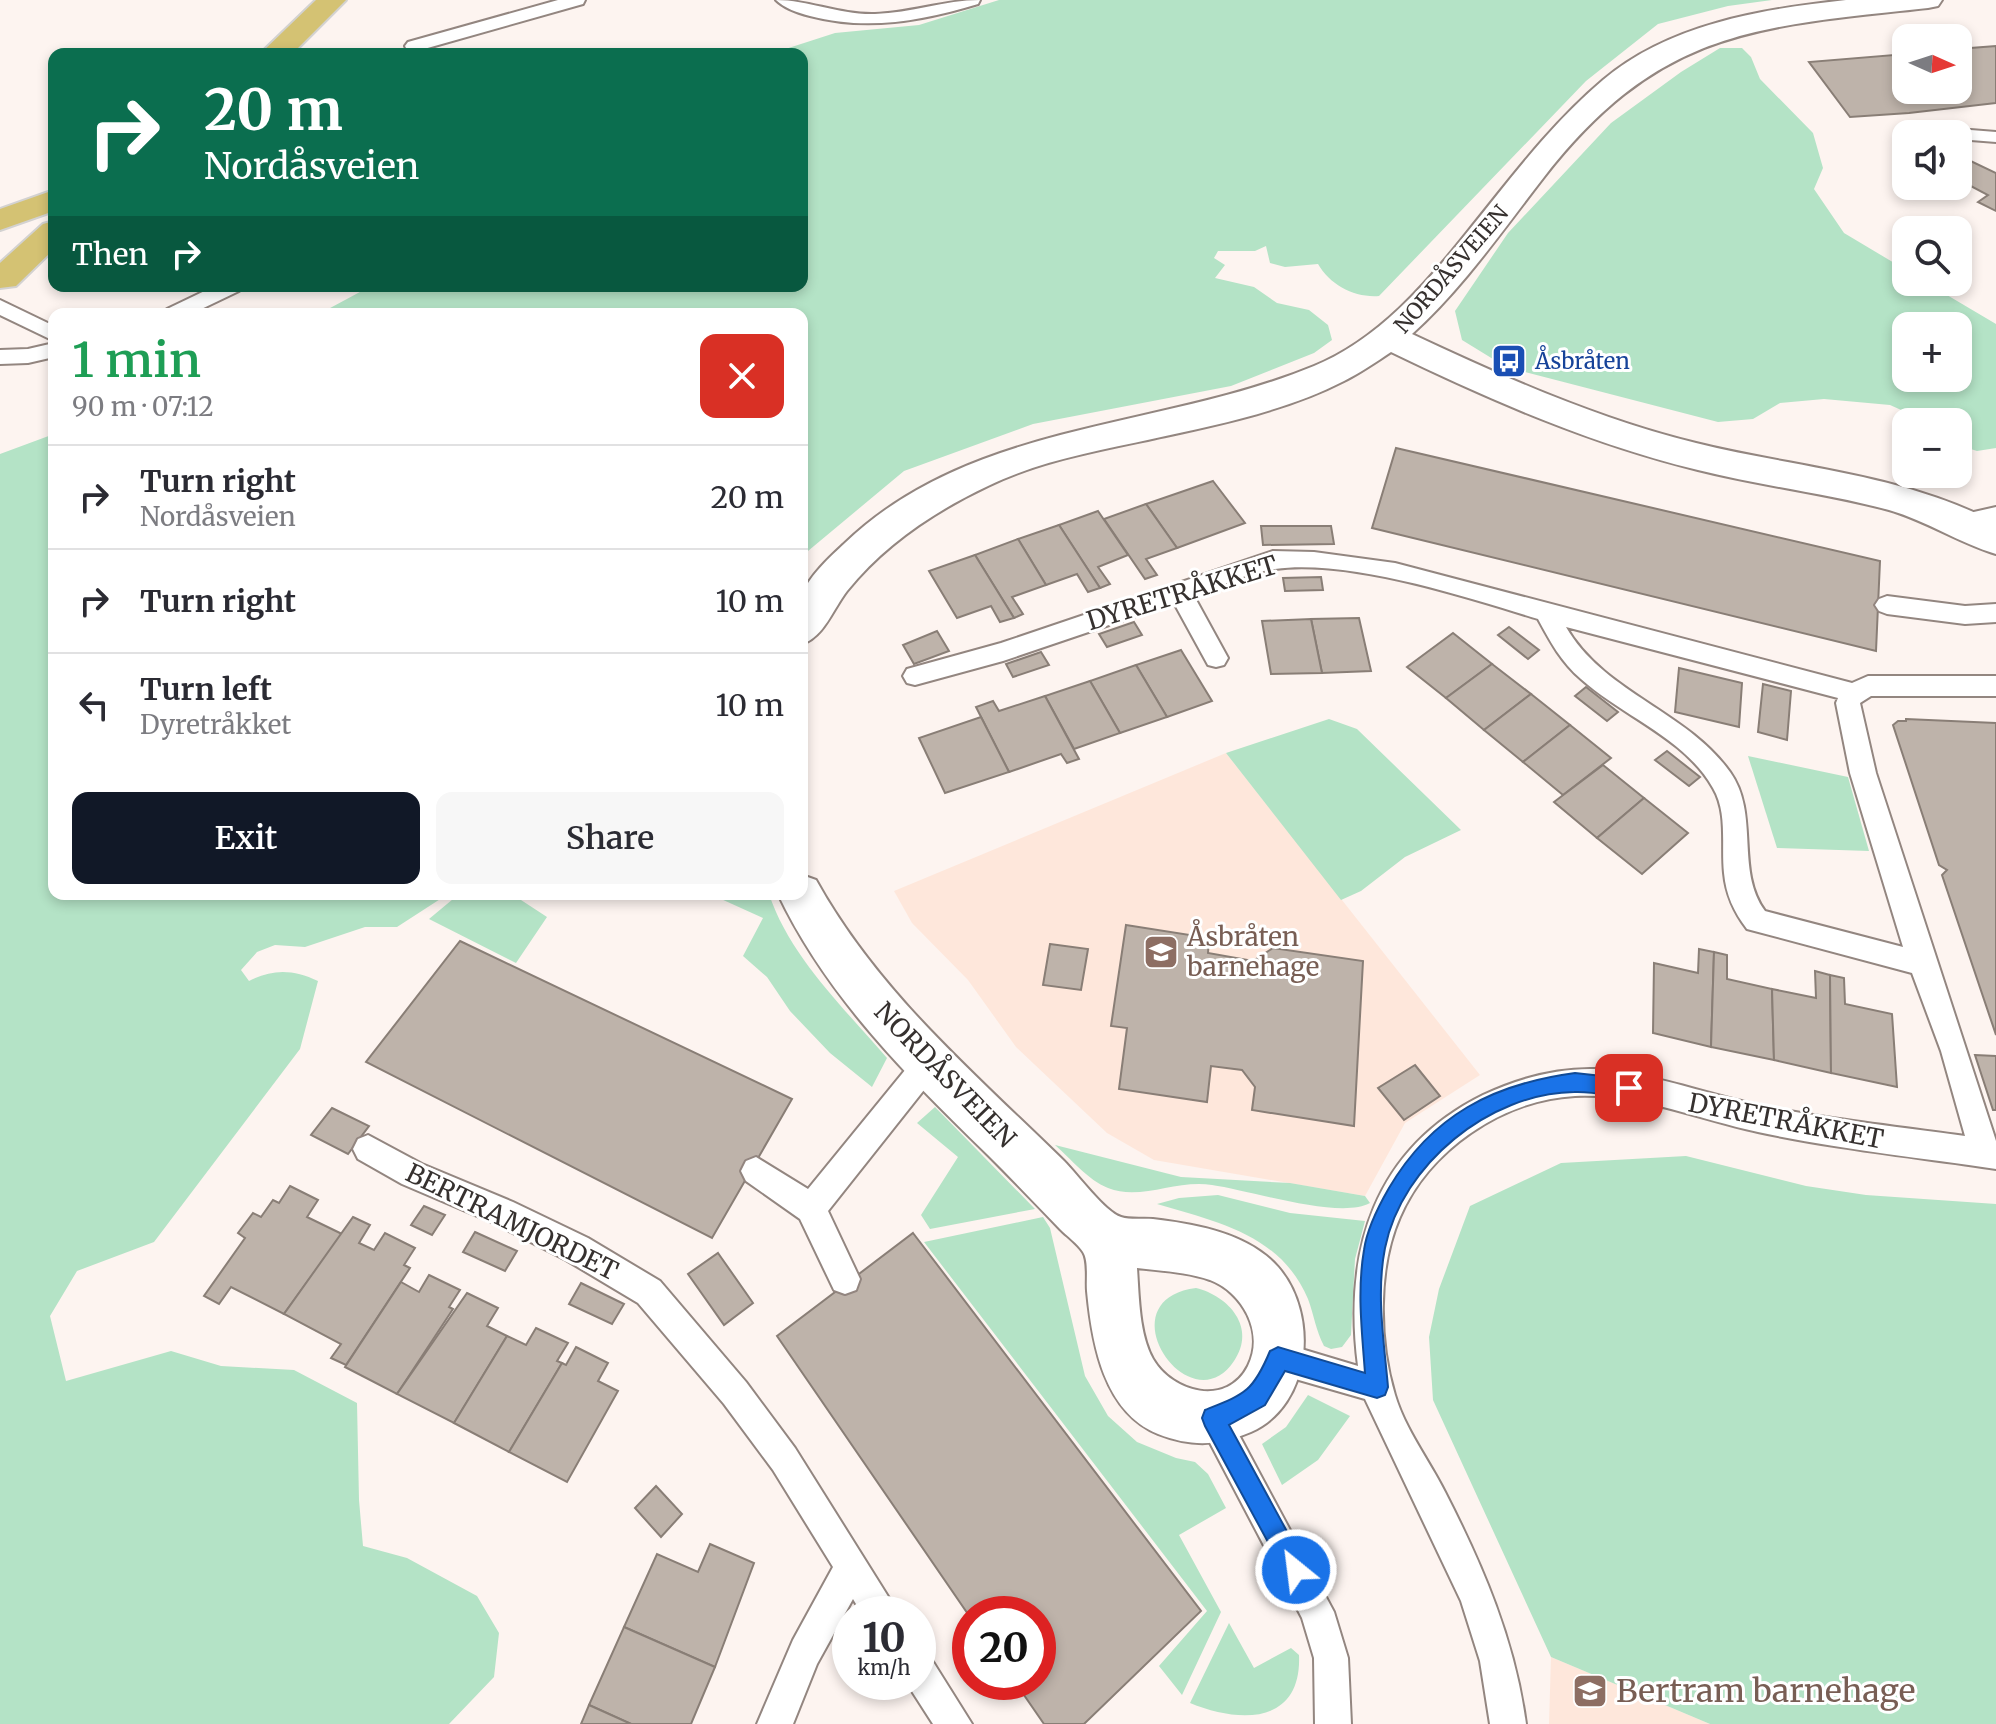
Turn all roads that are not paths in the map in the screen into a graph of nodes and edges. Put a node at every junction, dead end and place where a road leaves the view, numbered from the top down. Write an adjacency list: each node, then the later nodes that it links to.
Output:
1 (332, 0): 6 (main road)
2 (577, 0): 7 (lane)
3 (784, 0): 4 (lane)
4 (972, 0)
5 (1928, 0): 17 (street, NORDÅSVEIEN)
6 (281, 48)
7 (415, 48)
8 (1972, 135): 9 (lane)
9 (1996, 137)
10 (48, 202): 11 (main road)
11 (0, 220)
12 (48, 237): 13 (main road)
13 (1, 285): 16 (lane)
14 (220, 292): 15 (lane)
15 (186, 308)
16 (48, 328)
17 (1391, 338): 20 (street); 26 (street, NORDÅSVEIEN)
18 (48, 351): 19 (lane)
19 (0, 357)
20 (1980, 519): 21 (street)
21 (1996, 540)
22 (1180, 592): 24 (lane, DYRETRÅKKET); 27 (lane); 28 (lane, DYRETRÅKKET)
23 (1887, 605): 25 (lane)
24 (1546, 612): 30 (lane, DYRETRÅKKET); 32 (lane)
25 (1996, 613)
26 (808, 619)
27 (1216, 658)
28 (915, 676)
29 (1996, 686): 30 (lane, DYRETRÅKKET)
30 (1854, 693): 32 (lane, DYRETRÅKKET)
31 (803, 900): 33 (street, NORDÅSVEIEN)
32 (1922, 964): 35 (lane, DYRETRÅKKET)
33 (929, 1062): 37 (lane); 38 (street, NORDÅSVEIEN)
34 (368, 1149): 43 (lane, BERTRAMJORDET)
35 (1990, 1154): 41 (lane, DYRETRÅKKET)
36 (756, 1171): 37 (lane)
37 (811, 1209): 39 (lane)
38 (1109, 1240): 40 (street); 42 (street)
39 (845, 1279)
40 (1278, 1358): 41 (lane); 42 (street)
41 (1377, 1387): 49 (lane, DYRETRÅKKET)
42 (1213, 1418): 48 (lane)
43 (852, 1567): 44 (lane, BERTRAMJORDET); 46 (lane)
44 (871, 1596)
45 (936, 1696): 47 (lane)
46 (775, 1724)
47 (954, 1724)
48 (1333, 1724)
49 (1508, 1724)

